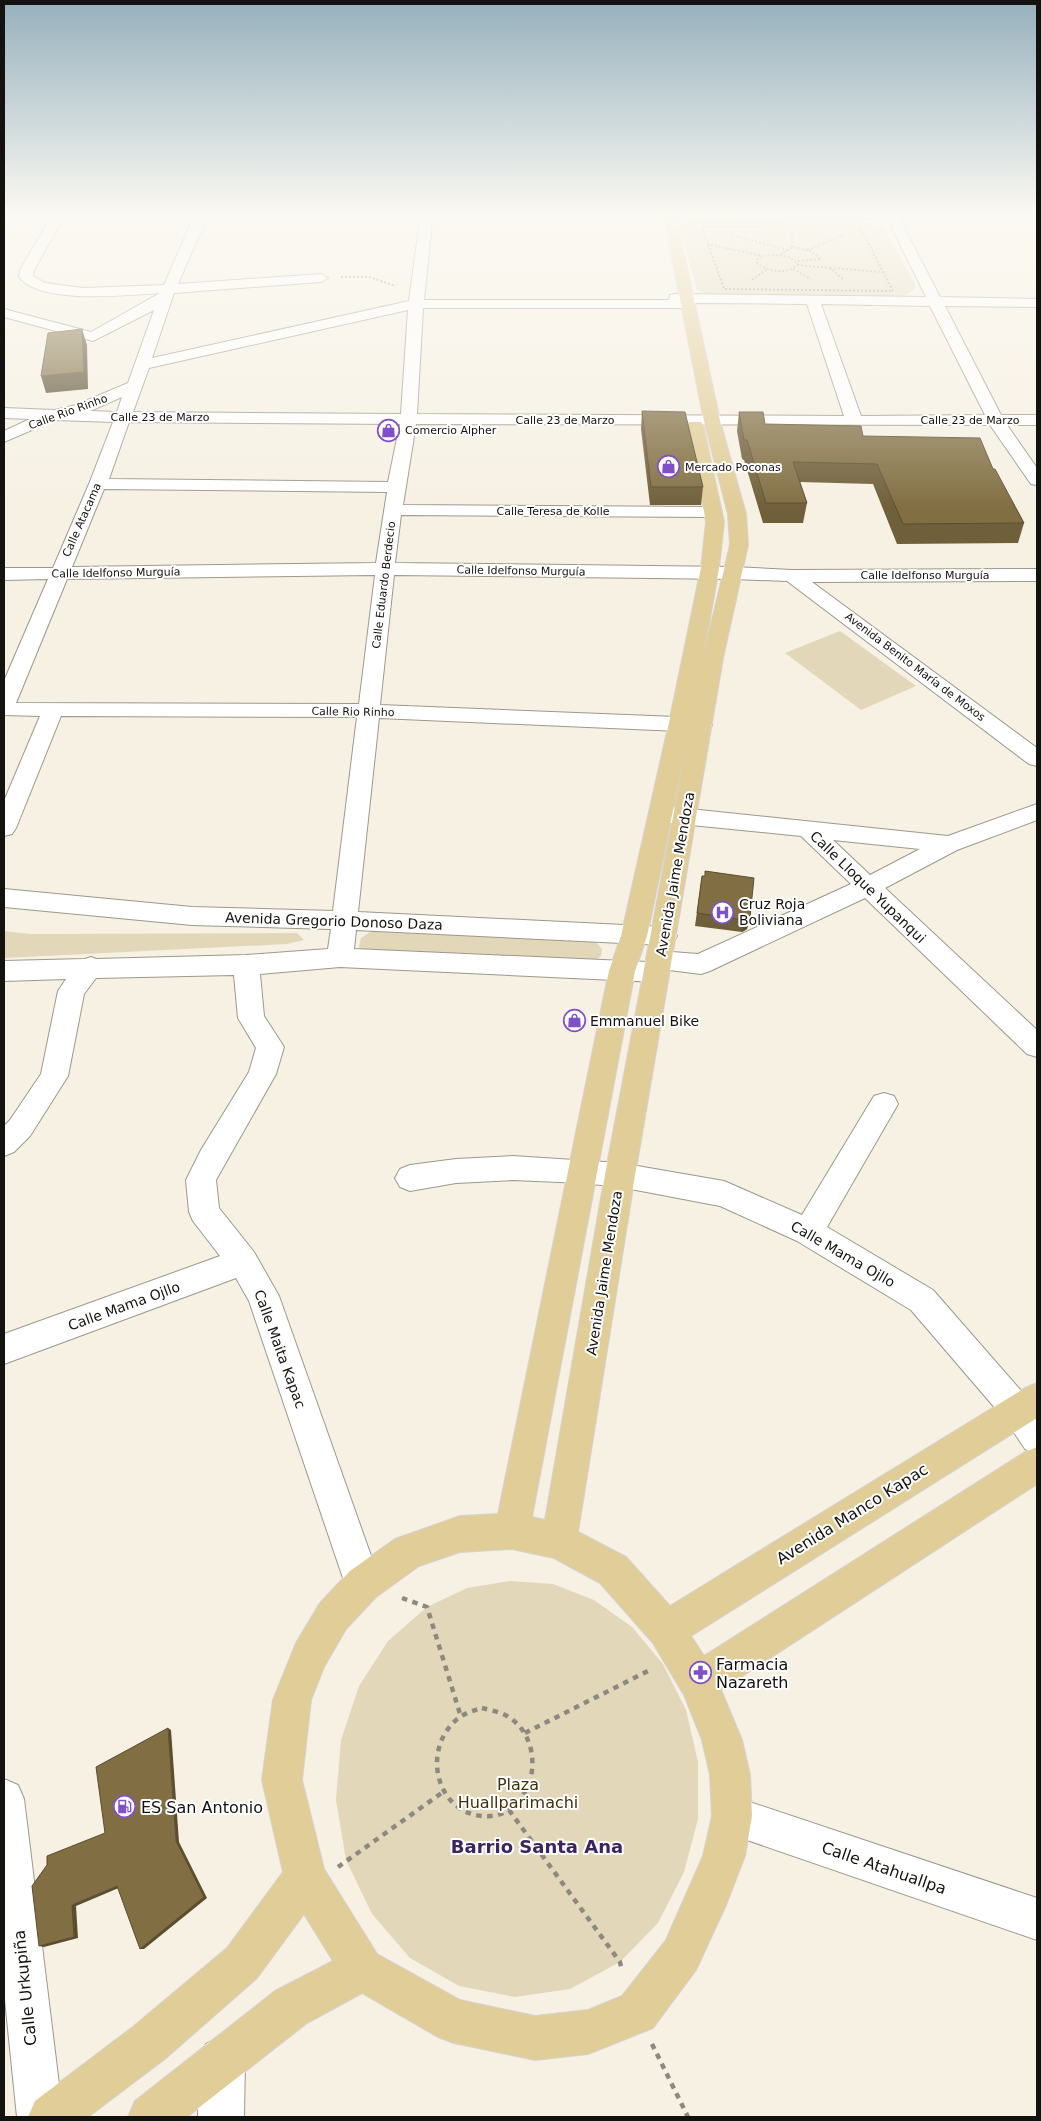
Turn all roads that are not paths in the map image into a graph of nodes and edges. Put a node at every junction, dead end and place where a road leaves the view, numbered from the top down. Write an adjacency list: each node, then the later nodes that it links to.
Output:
1 (136, 311): 9 (street)
2 (160, 311): 10 (street, Calle Atacama)
3 (357, 311): 10 (street)
4 (416, 311): 15 (street, Calle Eduardo Berdecio)
5 (683, 311): 19 (main road, Avenida Jaime Mendoza)
6 (684, 311): 19 (main road, Avenida Jaime Mendoza)
7 (816, 311): 16 (street)
8 (941, 311): 17 (street)
9 (4, 312)
10 (142, 365): 11 (street, Calle Atacama)
11 (133, 386): 13 (street, Calle Rio Rinho); 14 (street, Calle Atacama)
12 (4, 413): 13 (street, Calle 23 de Marzo)
13 (49, 416): 14 (street, Calle 23 de Marzo); 20 (street, Calle Rio Rinho)
14 (122, 417): 15 (street, Calle 23 de Marzo); 22 (street, Calle Atacama)
15 (409, 419): 19 (street, Calle 23 de Marzo); 23 (street, Calle Eduardo Berdecio)
16 (854, 420): 17 (street, Calle 23 de Marzo); 19 (street, Calle 23 de Marzo)
17 (995, 420): 18 (street, Calle 23 de Marzo); 21 (street)
18 (1037, 420)
19 (703, 421): 25 (main road, Avenida Jaime Mendoza); 29 (main road, Avenida Jaime Mendoza)
20 (4, 438)
21 (1037, 480)
22 (98, 484): 23 (street); 27 (street, Calle Atacama)
23 (396, 487): 24 (street, Calle Eduardo Berdecio)
24 (393, 510): 25 (street, Calle Teresa de Kolle); 26 (street, Calle Eduardo Berdecio)
25 (713, 512): 29 (main road, Avenida Jaime Mendoza)
26 (385, 569): 27 (street, Calle Idelfonso Murguía); 29 (street, Calle Idelfonso Murguía); 36 (street, Calle Eduardo Berdecio)
27 (58, 573): 28 (street, Calle Idelfonso Murguía); 33 (street, Calle Atacama)
28 (4, 574)
29 (721, 574): 31 (street, Calle Idelfonso Murguía); 38 (main road, Avenida Jaime Mendoza)
30 (1037, 575): 32 (street, Calle Idelfonso Murguía)
31 (792, 576): 32 (street, Calle Idelfonso Murguía); 39 (street, Avenida Benito María de Moxos)
32 (820, 576): 37 (street, Avenida Benito María de Moxos)
33 (4, 705)
34 (4, 709): 35 (street, Calle Rio Rinho)
35 (53, 710): 36 (street, Calle Rio Rinho); 42 (street)
36 (368, 711): 38 (street, Calle Rio Rinho); 47 (street, Calle Eduardo Berdecio)
37 (1005, 711)
38 (691, 724): 41 (main road, Avenida Jaime Mendoza)
39 (1037, 759)
40 (1037, 812): 44 (street)
41 (673, 815): 43 (street, Calle Lloque Yupanqui); 48 (main road, Avenida Jaime Mendoza); 49 (main road, Avenida Jaime Mendoza)
42 (4, 828)
43 (807, 829): 44 (street); 45 (street, Calle Lloque Yupanqui)
44 (948, 844): 45 (street)
45 (867, 887): 49 (street); 55 (street, Calle Lloque Yupanqui)
46 (4, 898): 47 (street, Avenida Gregorio Donoso Daza)
47 (345, 920): 48 (street, Avenida Gregorio Donoso Daza); 50 (street, Calle Eduardo Berdecio)
48 (634, 936): 49 (street, Avenida Gregorio Donoso Daza); 54 (main road, Avenida Jaime Mendoza)
49 (660, 956): 54 (street); 59 (main road, Avenida Jaime Mendoza)
50 (340, 958): 51 (street); 54 (street)
51 (246, 965): 52 (street); 62 (street, Calle Maita Kapac)
52 (91, 967): 53 (street); 57 (street)
53 (4, 971)
54 (622, 971): 58 (main road, Avenida Jaime Mendoza)
55 (1037, 1046)
56 (884, 1104): 61 (street)
57 (4, 1144)
58 (582, 1171): 59 (street, Calle Mama Ojllo); 60 (street, Calle Mama Ojllo); 66 (main road, Avenida Jaime Mendoza)
59 (620, 1175): 61 (street, Calle Mama Ojllo); 67 (main road, Avenida Jaime Mendoza)
60 (410, 1178)
61 (808, 1232): 64 (street, Calle Mama Ojllo)
62 (243, 1262): 63 (street, Calle Mama Ojllo); 68 (street, Calle Maita Kapac)
63 (4, 1349)
64 (1031, 1415): 69 (main road, Avenida Manco Kapac)
65 (1037, 1464): 70 (main road)
66 (512, 1531): 67 (main road); 68 (main road)
67 (559, 1541): 69 (main road)
68 (363, 1584): 73 (main road)
69 (668, 1632): 70 (main road)
70 (698, 1682): 72 (main road)
71 (4, 1799): 77 (street, Calle Urkupiña)
72 (732, 1816): 74 (street, Calle Atahuallpa); 75 (main road)
73 (308, 1883): 75 (main road); 78 (main road)
74 (1037, 1919)
75 (362, 1969): 76 (main road)
76 (222, 2060): 79 (main road); 80 (street)
77 (40, 2117)
78 (51, 2117)
79 (151, 2117)
80 (221, 2117)

